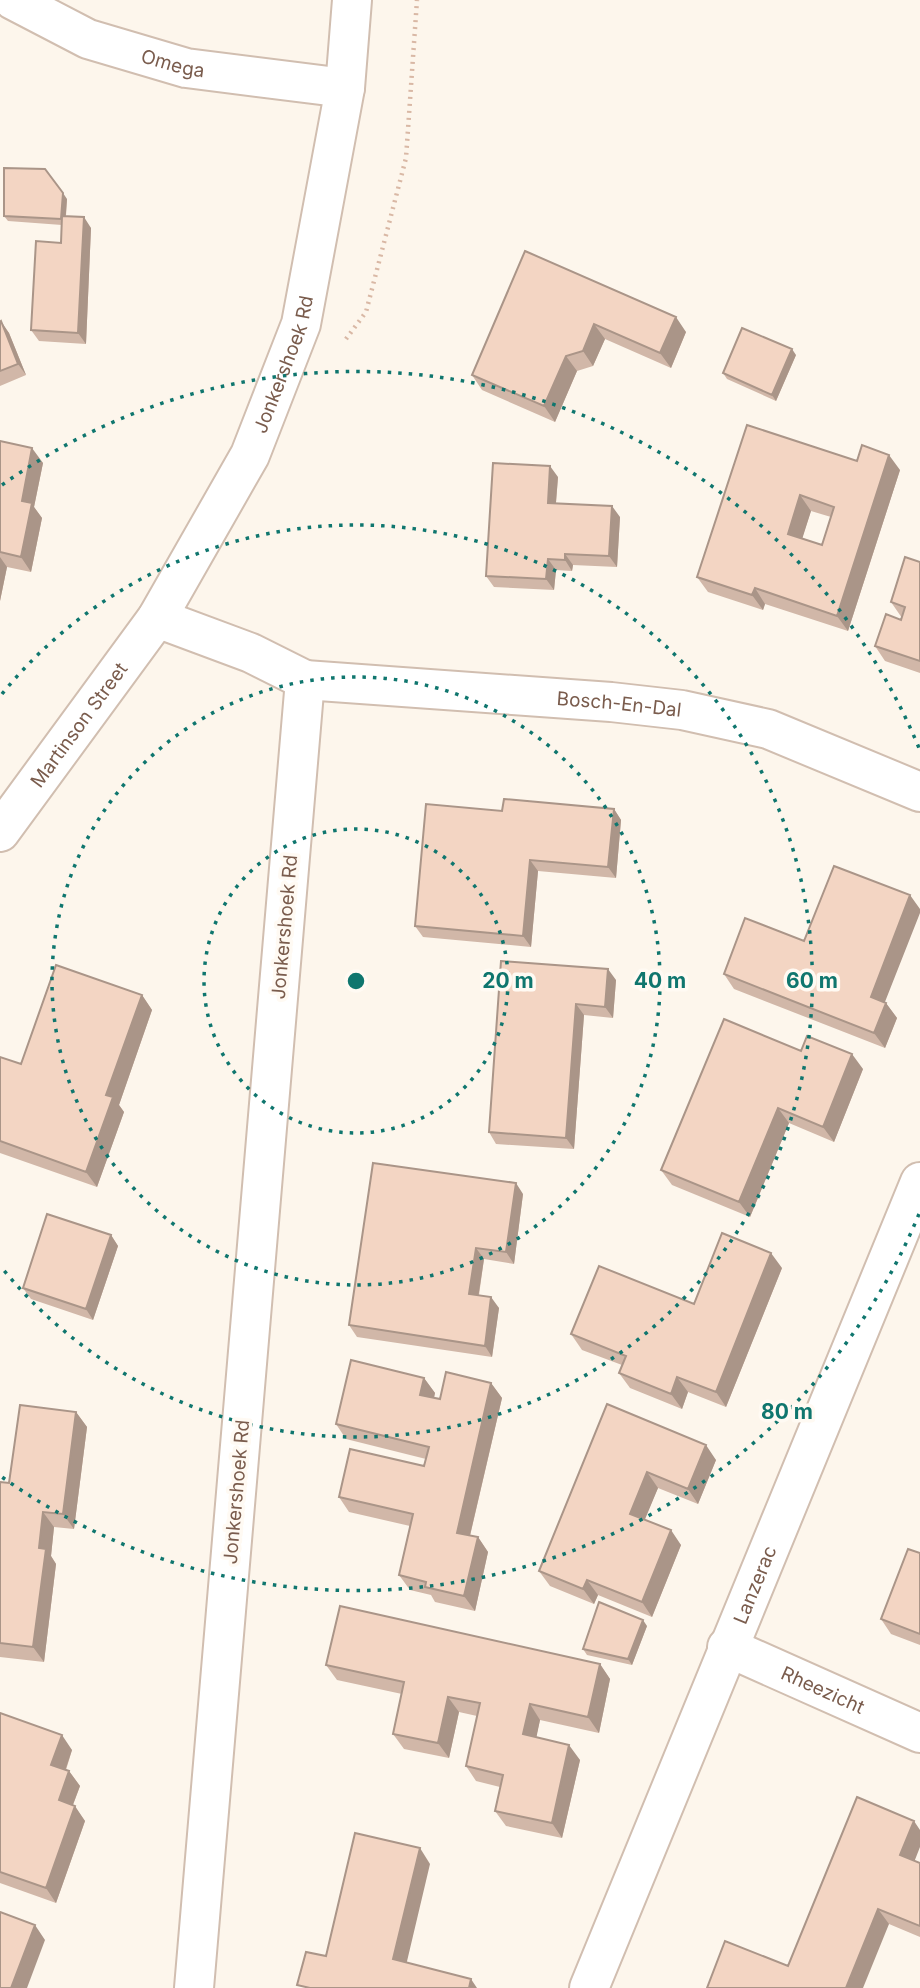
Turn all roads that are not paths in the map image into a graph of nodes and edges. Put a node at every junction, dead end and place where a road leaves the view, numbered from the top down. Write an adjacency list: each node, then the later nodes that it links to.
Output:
1 (13, 0): 3 (street, Omega)
2 (352, 0): 3 (street, Jonkershoek Rd)
3 (345, 88): 4 (street, Jonkershoek Rd)
4 (157, 618): 5 (street); 7 (street, Martinson Street)
5 (305, 681): 6 (street, Bosch-En-Dal); 11 (street, Jonkershoek Rd)
6 (920, 792)
7 (0, 832)
8 (920, 1182): 9 (street, Lanzerac)
9 (727, 1647): 10 (street, Rheezicht); 12 (street, Lanzerac)
10 (920, 1733)
11 (194, 1988)
12 (589, 1988)

